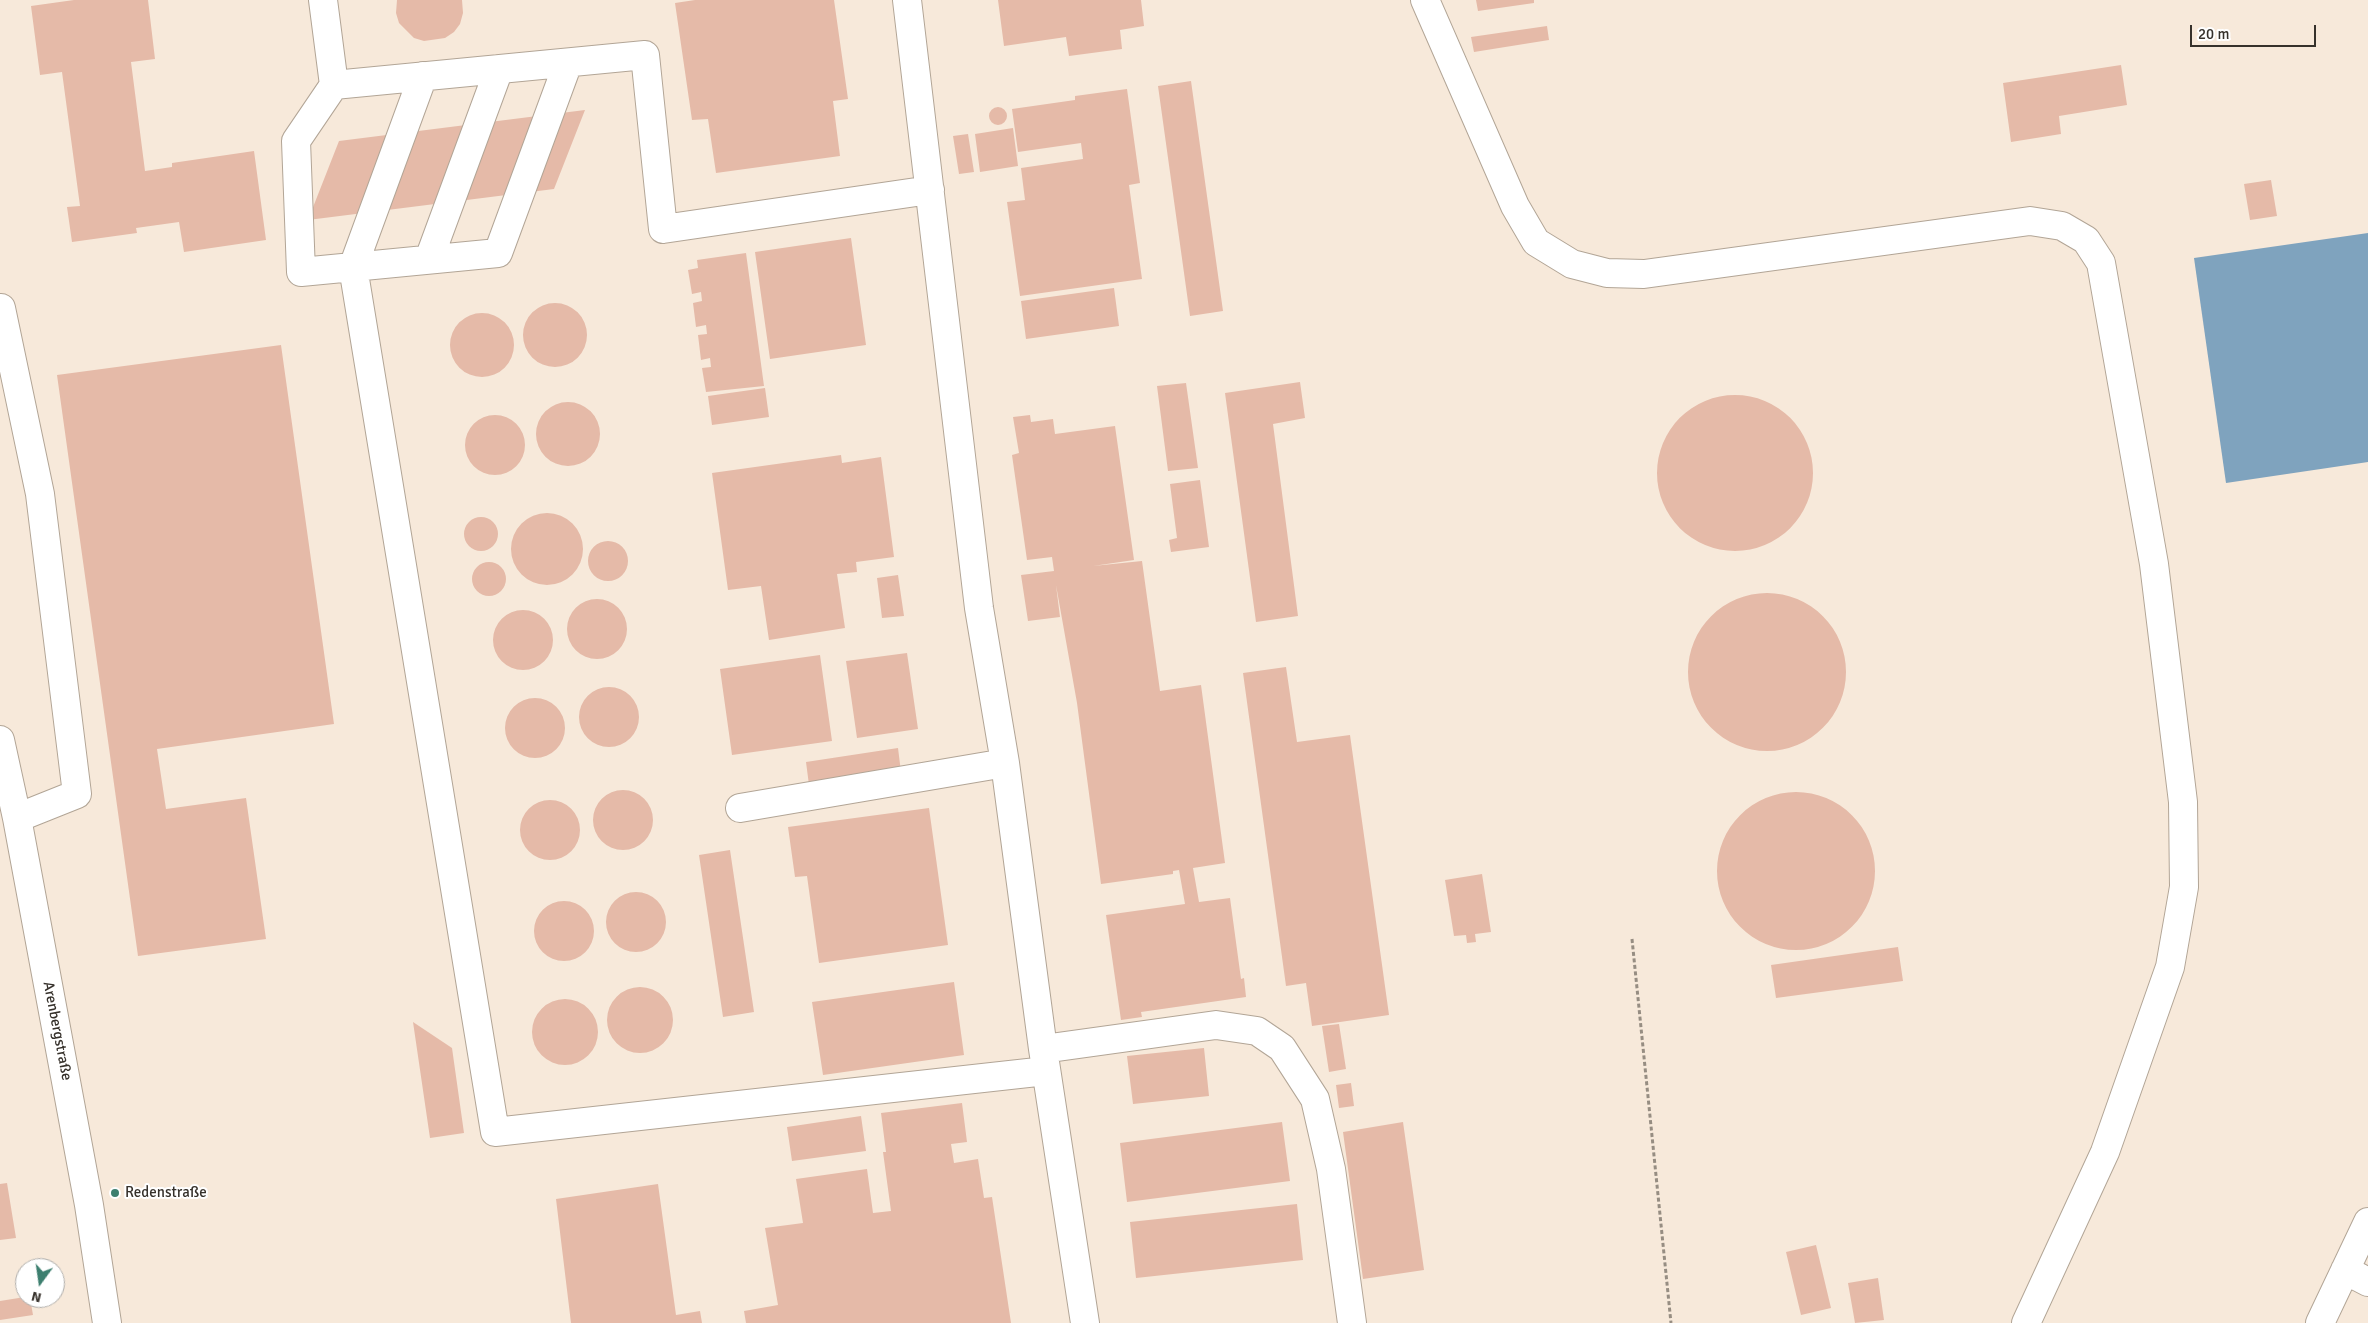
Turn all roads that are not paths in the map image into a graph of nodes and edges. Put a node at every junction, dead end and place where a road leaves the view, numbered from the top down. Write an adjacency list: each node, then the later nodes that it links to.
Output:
1 (323, 0): 7 (street)
2 (908, 0): 8 (street)
3 (1425, 0): 22 (street)
4 (568, 63): 5 (street); 8 (street); 9 (street)
5 (499, 69): 6 (street); 9 (street)
6 (423, 76): 7 (street); 10 (street)
7 (334, 85): 10 (street)
8 (930, 190): 13 (street)
9 (429, 259): 10 (street)
10 (353, 267): 16 (street)
11 (1, 308): 15 (street)
12 (0, 740): 15 (street, Arenbergstraße)
13 (1004, 763): 14 (street); 16 (street)
14 (740, 808)
15 (17, 818): 19 (street, Arenbergstraße)
16 (1045, 1060): 20 (street); 21 (street)
17 (2368, 1222): 18 (street)
18 (2356, 1276): 23 (street)
19 (107, 1323)
20 (1085, 1323)
21 (1352, 1323)
22 (2026, 1323)
23 (2320, 1323)

